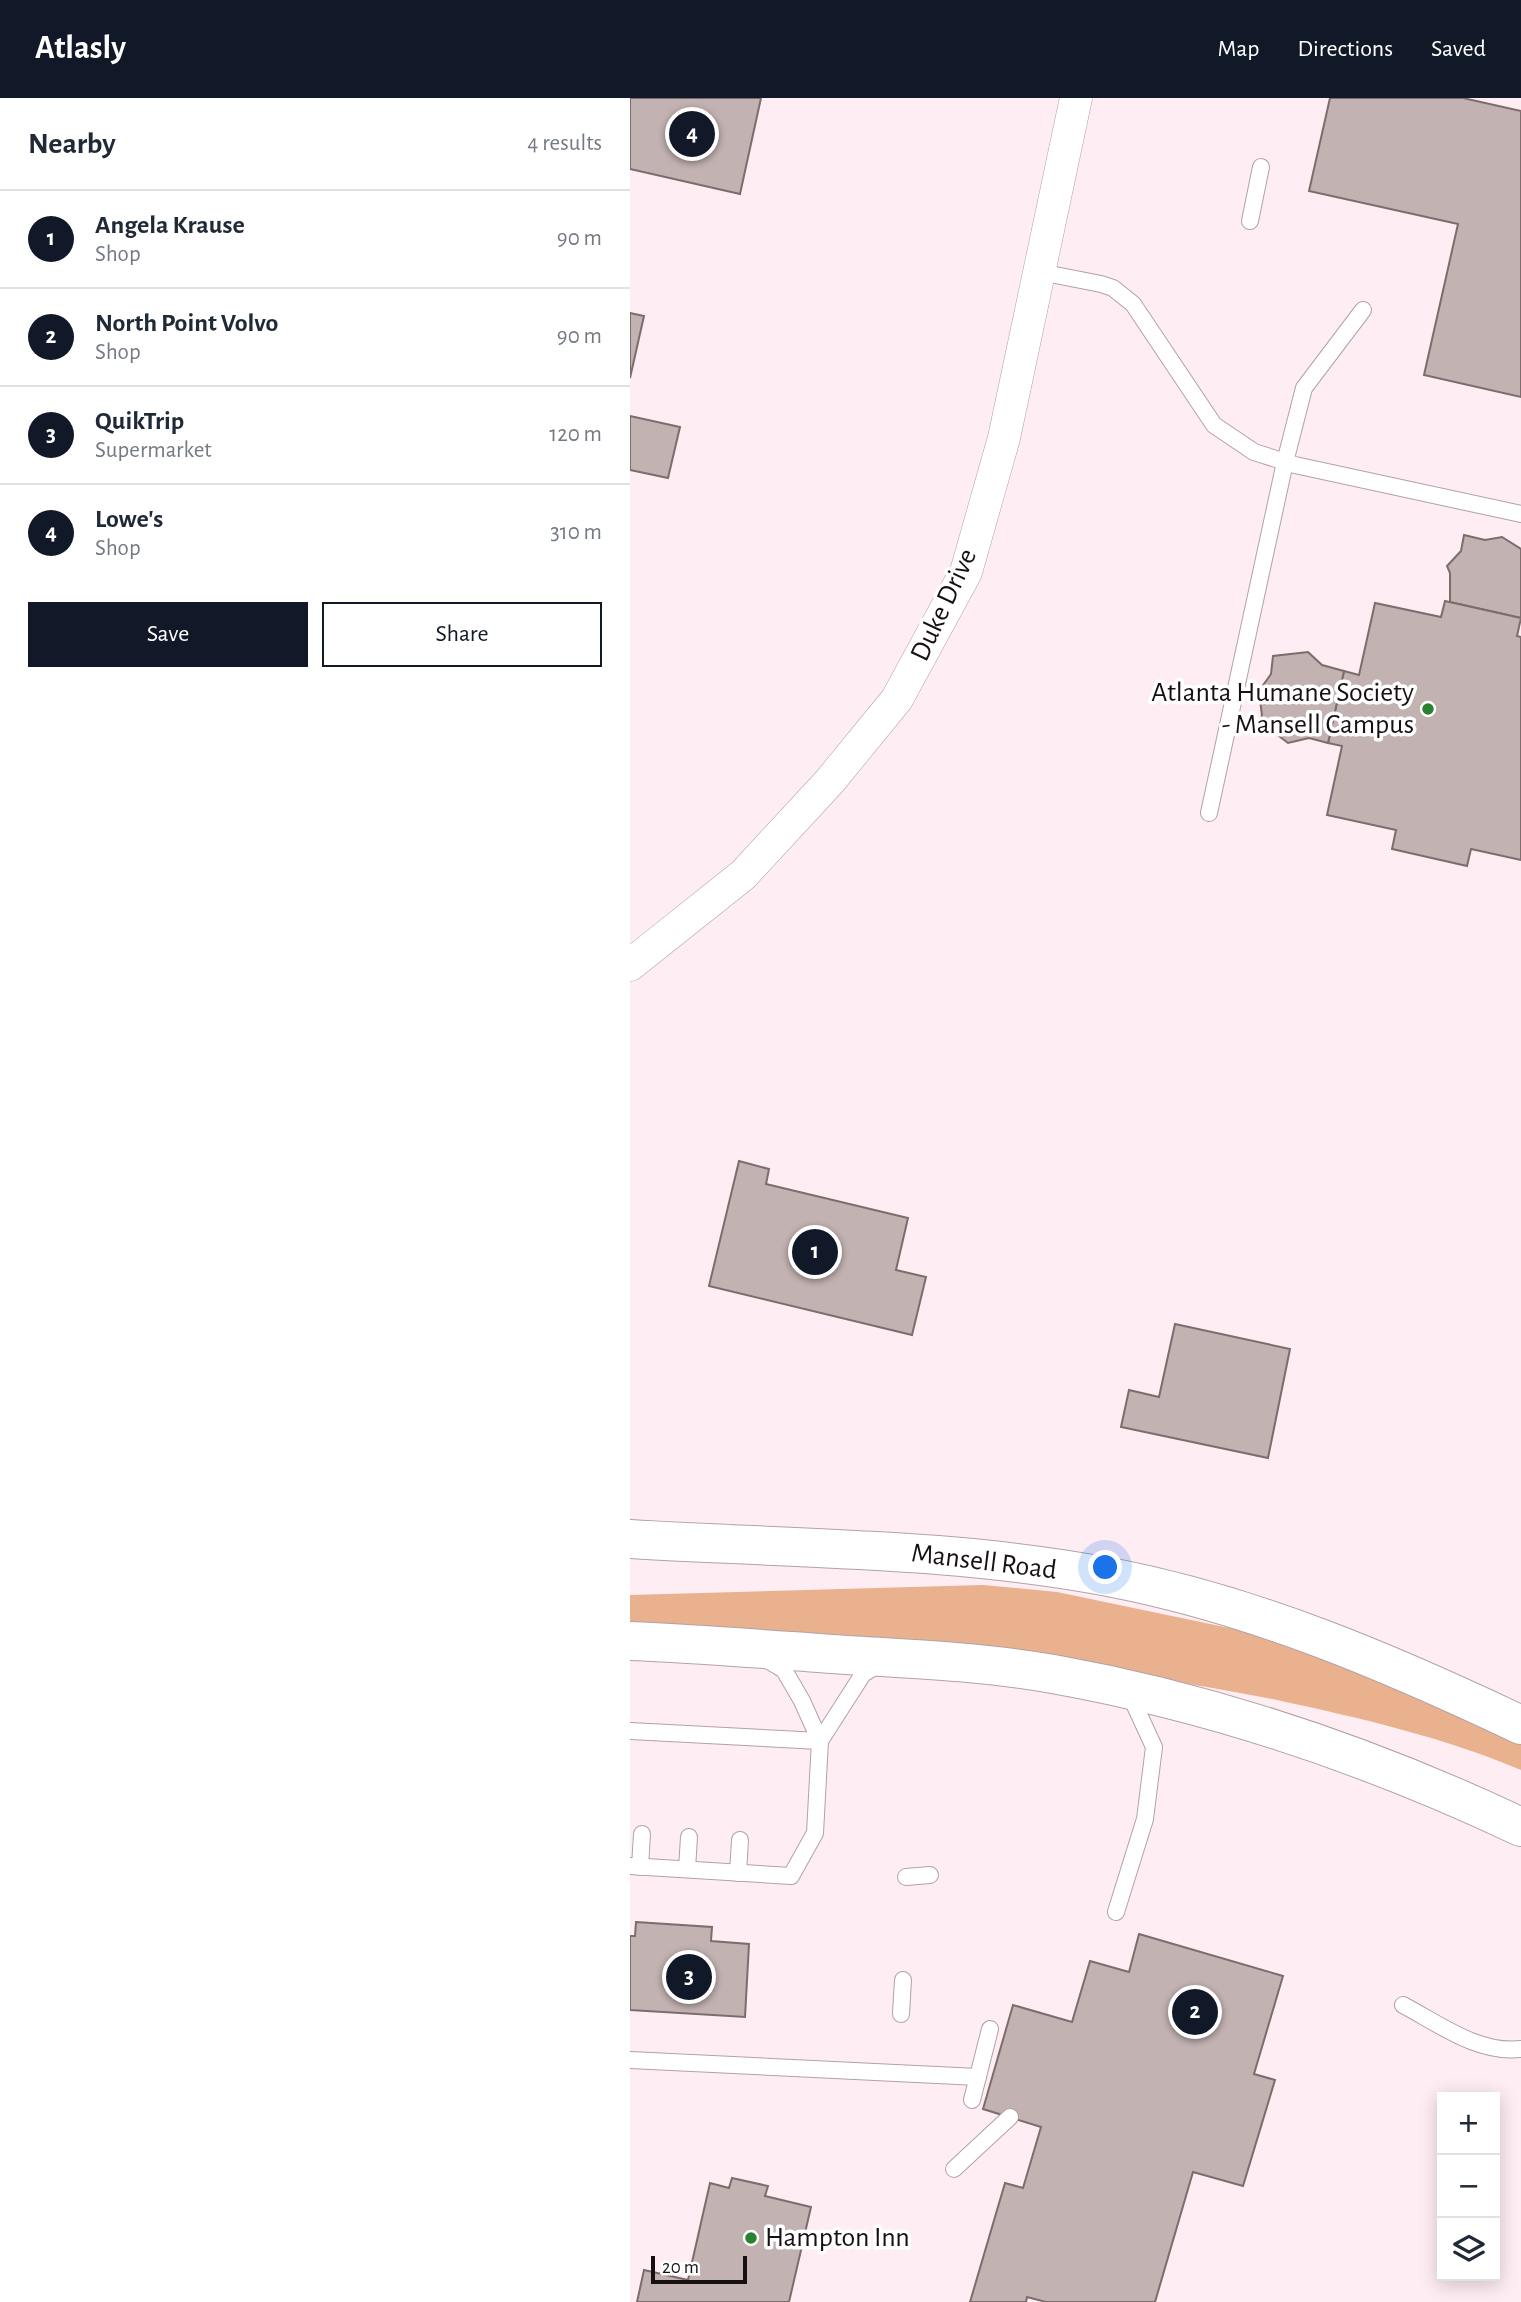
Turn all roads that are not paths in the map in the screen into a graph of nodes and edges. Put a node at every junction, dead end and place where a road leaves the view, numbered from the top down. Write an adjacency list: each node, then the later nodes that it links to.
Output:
1 (1076, 98): 4 (street, Duke Drive)
2 (1261, 167): 3 (lane)
3 (1250, 221)
4 (1040, 272): 6 (lane); 9 (street, Duke Drive)
5 (1363, 310): 6 (lane)
6 (1285, 462): 7 (lane); 8 (lane)
7 (1521, 514)
8 (1209, 813)
9 (630, 965)
10 (630, 1539): 15 (main road, Mansell Road)
11 (630, 1640): 12 (main road)
12 (747, 1648): 13 (main road); 20 (lane)
13 (890, 1657): 14 (main road); 20 (lane)
14 (1128, 1690): 24 (main road); 33 (lane)
15 (1521, 1725)
16 (630, 1731): 17 (lane)
17 (647, 1732): 18 (lane); 21 (lane)
18 (695, 1734): 19 (lane); 22 (lane)
19 (746, 1737): 20 (lane); 23 (lane)
20 (820, 1741): 30 (lane)
21 (647, 1749)
22 (694, 1752)
23 (745, 1755)
24 (1521, 1827)
25 (642, 1834): 28 (lane)
26 (689, 1837): 29 (lane)
27 (740, 1840): 30 (lane)
28 (635, 1866): 29 (lane)
29 (687, 1870): 30 (lane)
30 (738, 1872)
31 (930, 1875): 32 (lane)
32 (906, 1877)
33 (1116, 1912)
34 (903, 1980): 36 (lane)
35 (1403, 2004): 38 (lane)
36 (901, 2014)
37 (990, 2029): 40 (lane)
38 (1521, 2049)
39 (630, 2060): 40 (lane)
40 (978, 2077): 41 (lane)
41 (972, 2100)
42 (1010, 2118): 43 (lane)
43 (954, 2169)

